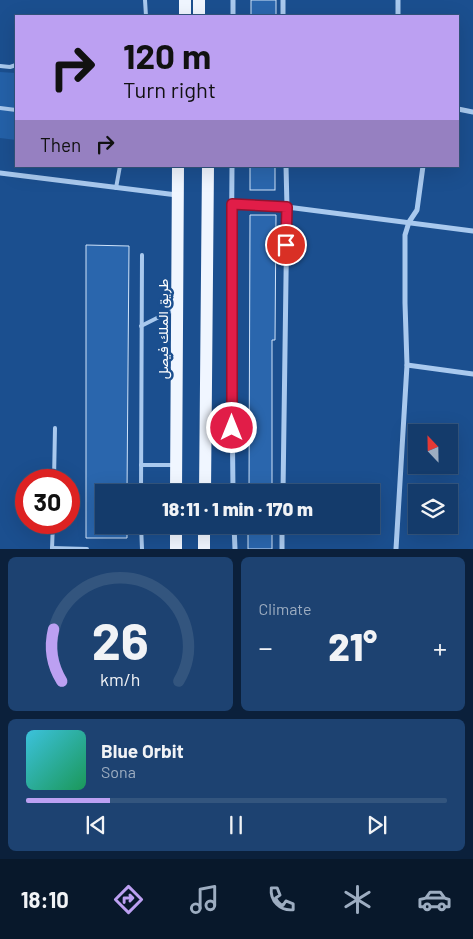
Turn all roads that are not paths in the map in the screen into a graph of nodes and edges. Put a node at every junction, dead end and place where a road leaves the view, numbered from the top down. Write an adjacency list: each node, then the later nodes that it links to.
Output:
1 (145, 0): 8 (lane)
2 (186, 0): 9 (main road)
3 (199, 0): 10 (main road)
4 (208, 0): 11 (main road)
5 (233, 0): 12 (street)
6 (284, 0): 13 (street)
7 (398, 0): 14 (street)
8 (146, 15)
9 (185, 15)
10 (199, 15)
11 (208, 15)
12 (233, 15)
13 (283, 15)
14 (398, 15)
15 (15, 65): 16 (lane)
16 (0, 66)
17 (0, 108): 19 (lane)
18 (459, 109): 20 (street)
19 (15, 110)
20 (473, 112)
21 (120, 167): 28 (lane)
22 (178, 167): 29 (main road, طريق الملك فيصل)
23 (207, 167): 45 (main road)
24 (232, 167): 30 (street)
25 (286, 167): 31 (street)
26 (423, 167): 32 (street)
27 (0, 173): 28 (street)
28 (116, 188): 29 (street)
29 (177, 195): 35 (main road, طريق الملك فيصل)
30 (232, 204): 31 (street); 46 (street)
31 (287, 207): 32 (street); 47 (street)
32 (409, 222): 33 (street); 37 (street)
33 (473, 231)
34 (142, 255): 36 (lane)
35 (177, 308): 36 (lane); 41 (main road, طريق الملك فيصل)
36 (141, 326): 40 (lane)
37 (407, 365): 38 (street); 61 (street)
38 (473, 374)
39 (55, 428): 42 (lane)
40 (141, 465): 41 (lane); 43 (lane)
41 (176, 465): 44 (main road, طريق الملك فيصل)
42 (54, 469)
43 (141, 484)
44 (176, 484)
45 (205, 484)
46 (234, 484)
47 (282, 484)
48 (53, 534): 54 (lane)
49 (142, 534): 56 (lane)
50 (176, 534): 57 (main road)
51 (204, 534): 58 (main road)
52 (234, 534): 59 (street)
53 (282, 534): 60 (street)
54 (52, 548): 55 (lane)
55 (87, 549)
56 (142, 549)
57 (176, 549)
58 (204, 549)
59 (235, 549)
60 (282, 549)
61 (396, 549)

